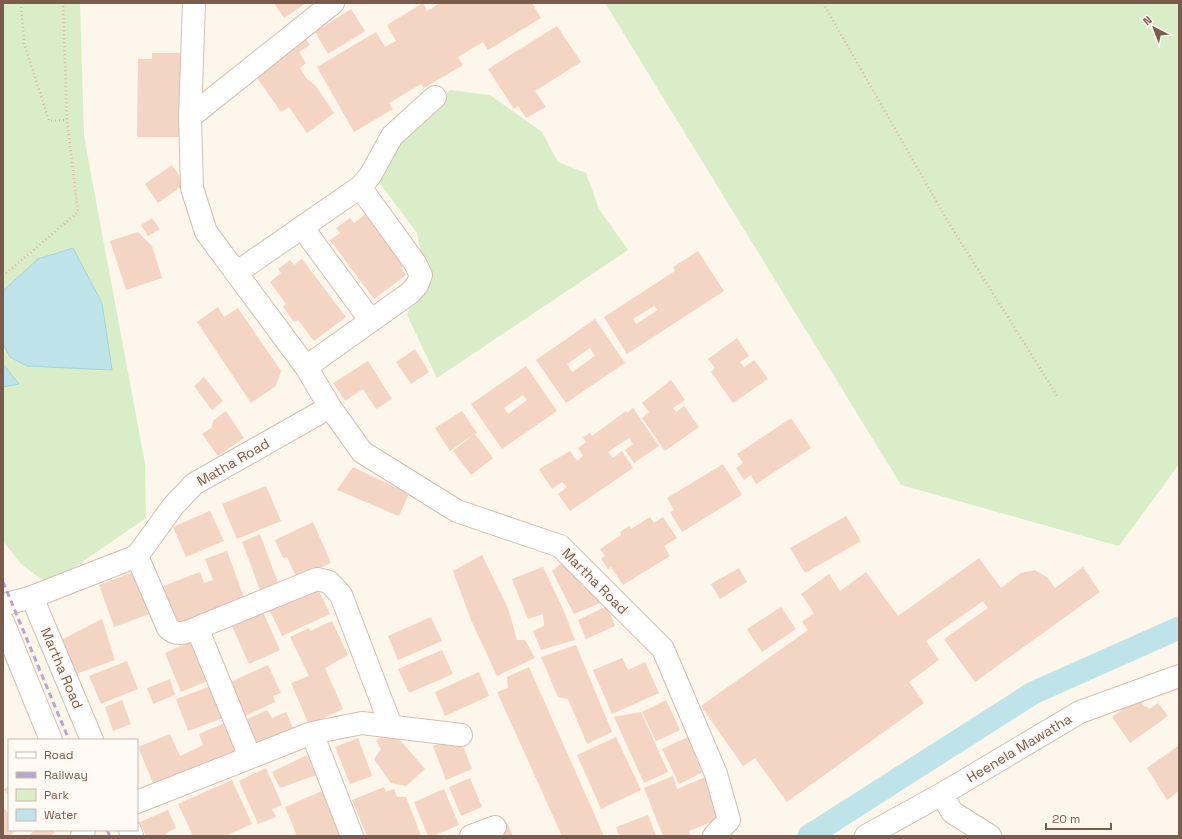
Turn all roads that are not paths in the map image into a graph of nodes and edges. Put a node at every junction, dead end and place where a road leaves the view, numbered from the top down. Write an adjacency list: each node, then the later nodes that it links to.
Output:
1 (194, 3): 4 (street)
2 (333, 3): 4 (street)
3 (435, 97): 5 (street)
4 (190, 117): 7 (street)
5 (360, 187): 6 (street); 8 (street)
6 (302, 227): 7 (street); 8 (street)
7 (236, 273): 9 (street)
8 (371, 321): 9 (street)
9 (306, 367): 10 (street)
10 (330, 407): 11 (street, Matha Road); 28 (street, Martha Road)
11 (137, 556): 12 (street); 15 (street)
12 (32, 597): 13 (street); 21 (street, Martha Road)
13 (3, 605)
14 (3, 622): 20 (street)
15 (197, 628): 17 (street); 22 (street)
16 (1179, 676): 23 (street, Heenela Mawatha)
17 (391, 726): 18 (street); 19 (street)
18 (312, 733): 22 (street); 26 (street)
19 (461, 735)
20 (51, 739)
21 (92, 739)
22 (250, 757): 24 (street)
23 (942, 794): 29 (street, Heenela Mawatha); 30 (street)
24 (138, 802)
25 (495, 827): 27 (street)
26 (352, 836)
27 (471, 836)
28 (714, 836)
29 (866, 836)
30 (990, 836)

